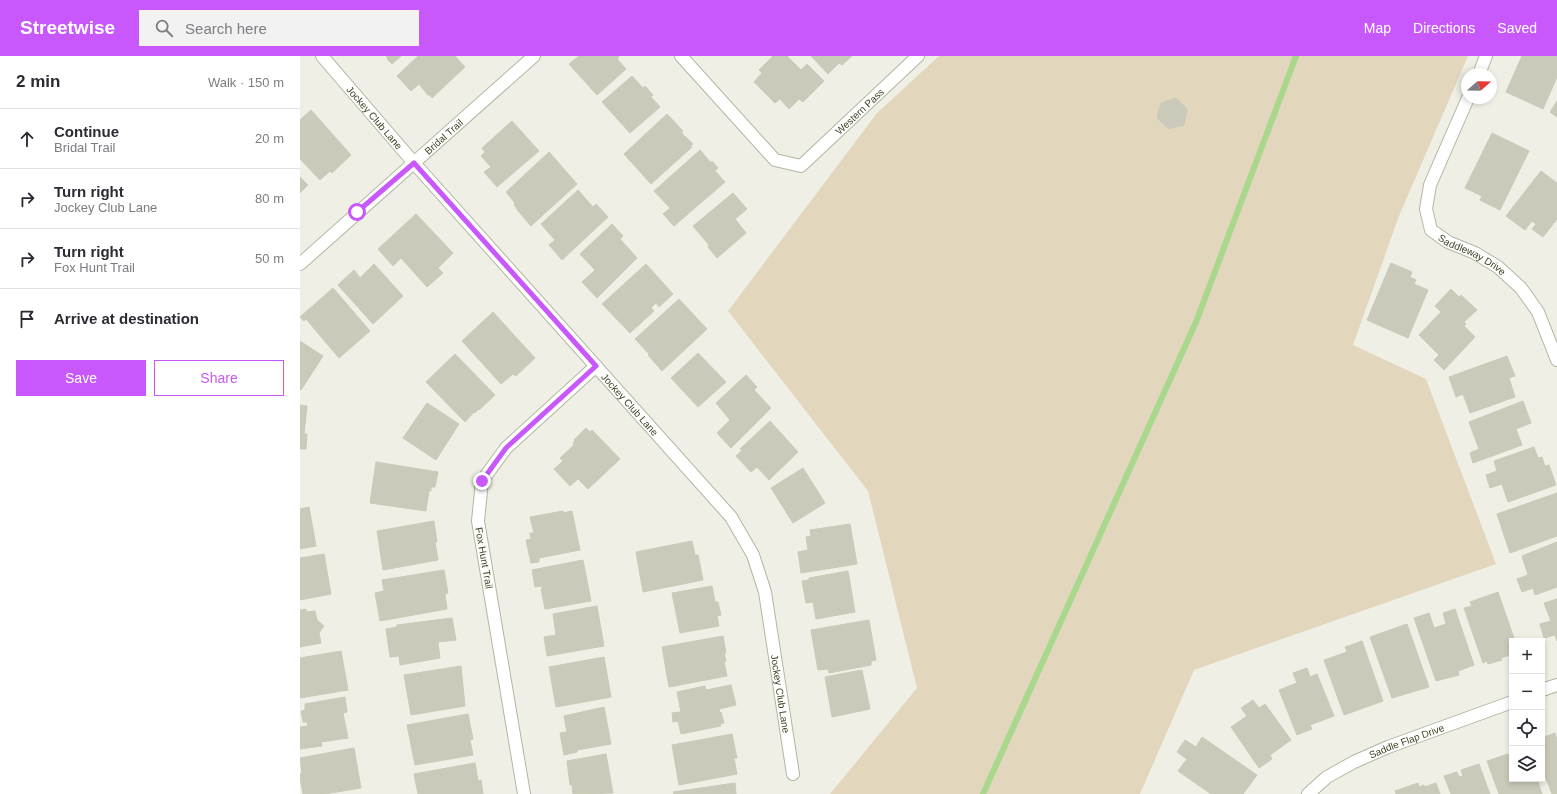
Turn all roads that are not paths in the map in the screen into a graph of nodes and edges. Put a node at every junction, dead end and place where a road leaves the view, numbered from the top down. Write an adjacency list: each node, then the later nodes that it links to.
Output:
1 (322, 56): 8 (street, Jockey Club Lane)
2 (534, 56): 8 (street, Bridal Trail)
3 (681, 56): 4 (street, Western Pass)
4 (918, 56)
5 (1486, 56): 6 (street)
6 (1481, 68)
7 (1465, 104): 10 (street, Saddleway Drive)
8 (414, 163): 9 (street, Bridal Trail); 11 (street, Jockey Club Lane)
9 (300, 264)
10 (1557, 360)
11 (596, 366): 15 (street, Jockey Club Lane); 16 (street, Fox Hunt Trail)
12 (1557, 685): 13 (street)
13 (1545, 689)
14 (1509, 703): 17 (street, Saddle Flap Drive)
15 (793, 774)
16 (524, 794)
17 (1308, 794)

